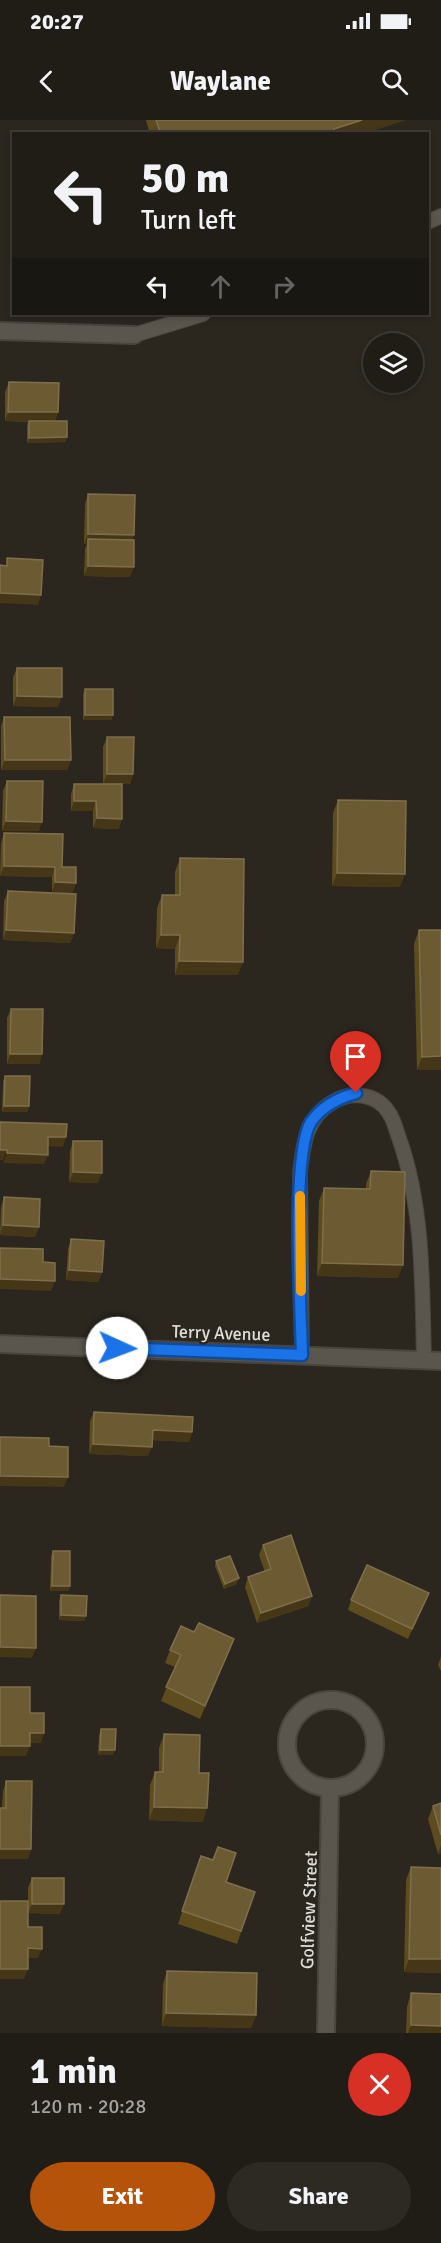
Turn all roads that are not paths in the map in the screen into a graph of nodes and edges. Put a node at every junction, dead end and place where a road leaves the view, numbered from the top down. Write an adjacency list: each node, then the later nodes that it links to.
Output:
1 (200, 315): 3 (lane)
2 (0, 330): 3 (street)
3 (134, 335)
4 (0, 1344): 5 (street, Terry Avenue)
5 (302, 1355): 6 (street, Terry Avenue); 6 (lane)
6 (433, 1361)
7 (330, 1788): 7 (street); 8 (street, Golfview Street)
8 (326, 2033)

